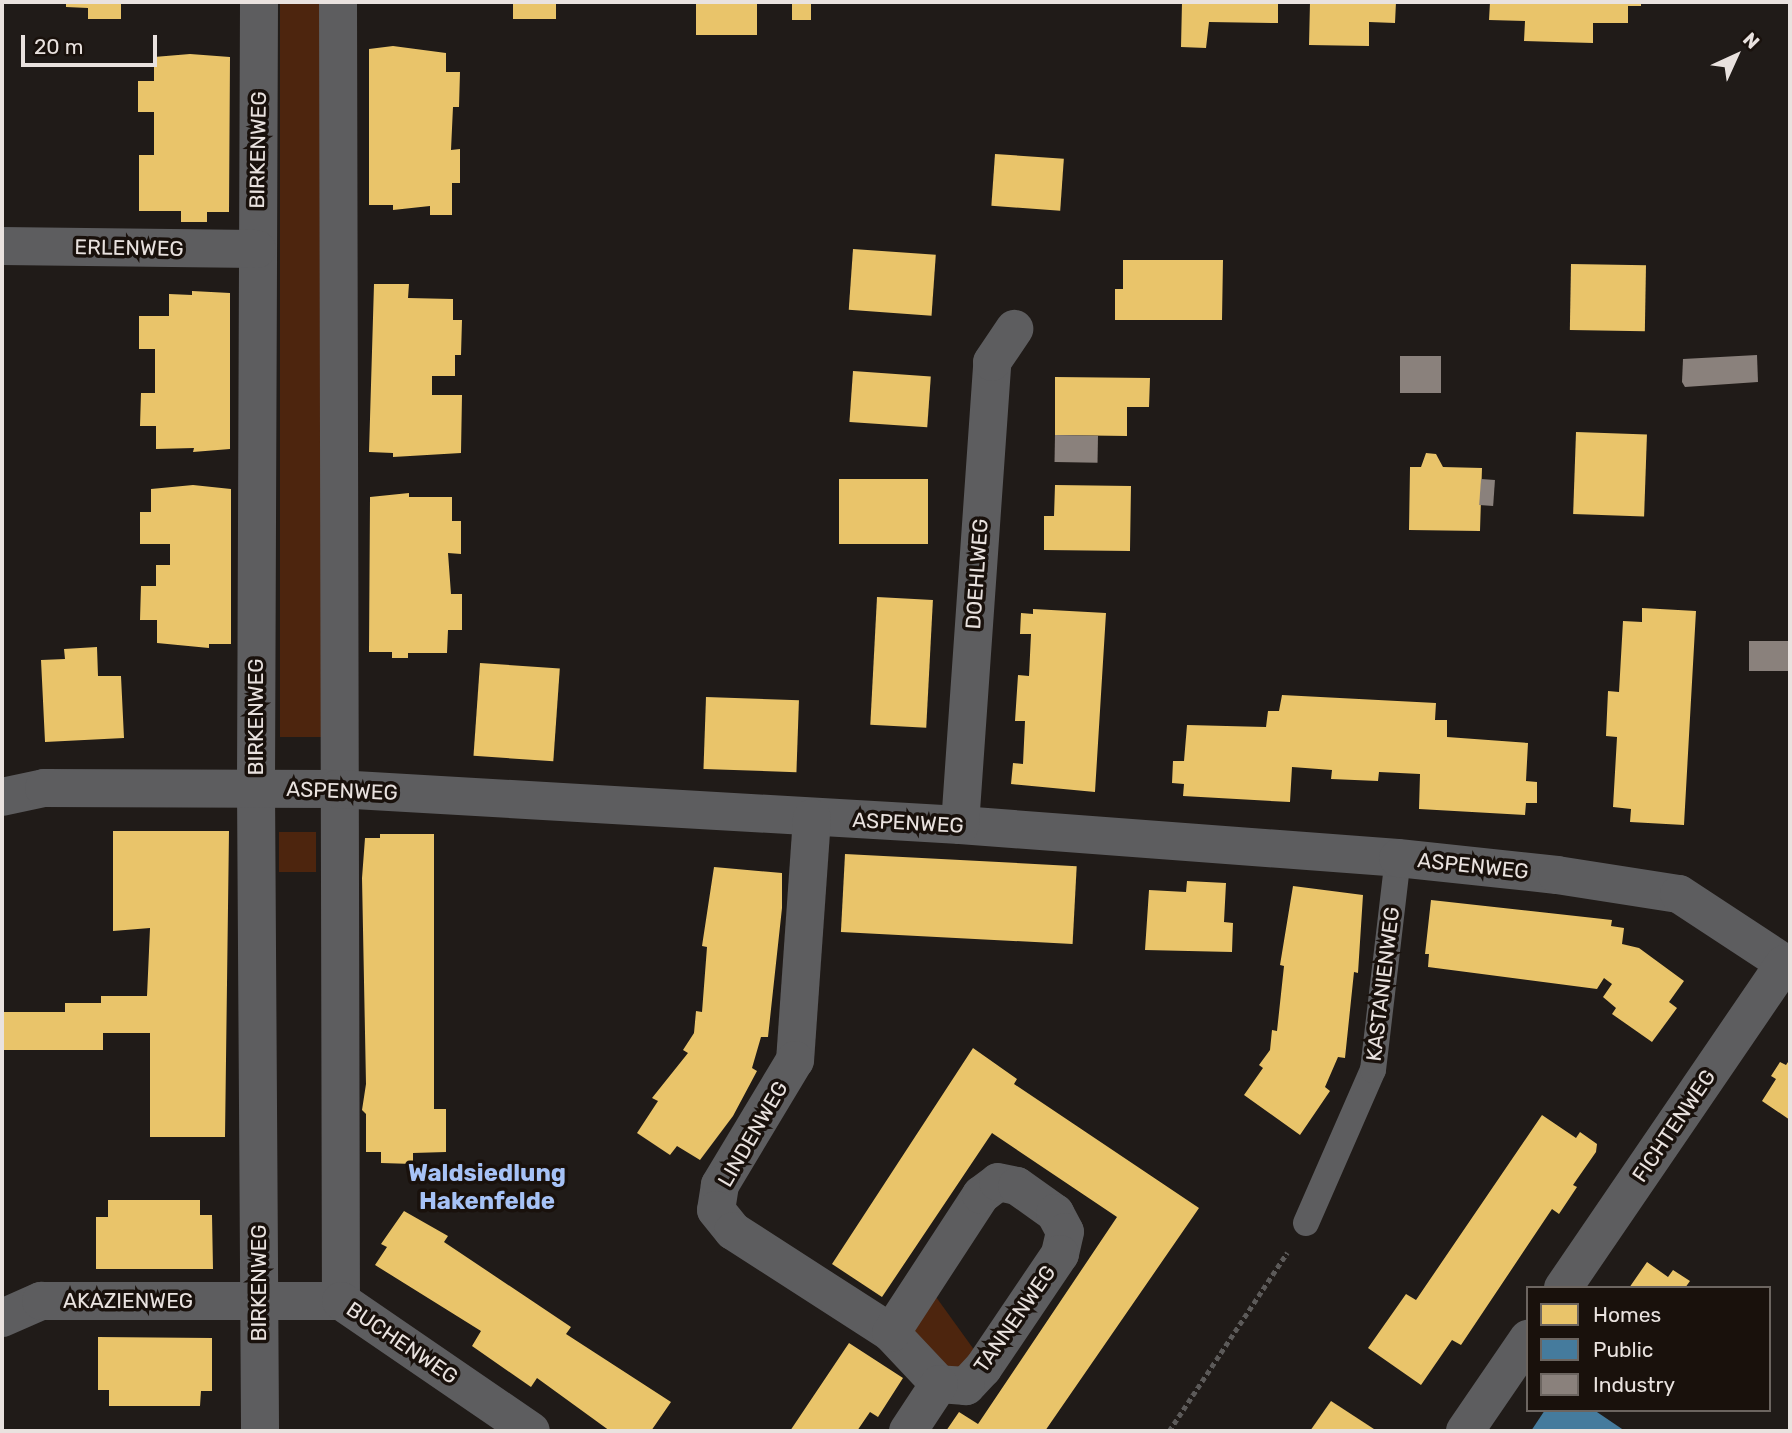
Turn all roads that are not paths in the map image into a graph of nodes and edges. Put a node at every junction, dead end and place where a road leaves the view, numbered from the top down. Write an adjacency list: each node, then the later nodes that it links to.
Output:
1 (259, 2): 4 (street, BIRKENWEG)
2 (338, 2): 7 (street)
3 (2, 246): 4 (street, ERLENWEG)
4 (257, 249): 6 (street, BIRKENWEG)
5 (1014, 329): 10 (street, DOEHLWEG)
6 (256, 788): 7 (street, ASPENWEG); 8 (street, ASPENWEG); 15 (street, BIRKENWEG)
7 (337, 789): 9 (street, ASPENWEG); 16 (street)
8 (2, 797)
9 (812, 818): 10 (street, ASPENWEG); 18 (street, LINDENWEG)
10 (960, 825): 11 (street, ASPENWEG)
11 (1398, 858): 12 (street, ASPENWEG); 13 (lane, KASTANIENWEG)
12 (1787, 965): 14 (street, FICHTENWEG)
13 (1307, 1223)
14 (1564, 1286)
15 (259, 1298): 16 (street, BUCHENWEG); 17 (street, AKAZIENWEG); 22 (street, BIRKENWEG)
16 (341, 1301): 21 (street, BUCHENWEG)
17 (2, 1318)
18 (891, 1333): 20 (street, LINDENWEG); 20 (street, TANNENWEG)
19 (1526, 1342): 25 (street)
20 (939, 1384): 24 (street)
21 (486, 1419): 23 (street, BUCHENWEG)
22 (260, 1431)
23 (531, 1431)
24 (908, 1431)
25 (1465, 1431)

